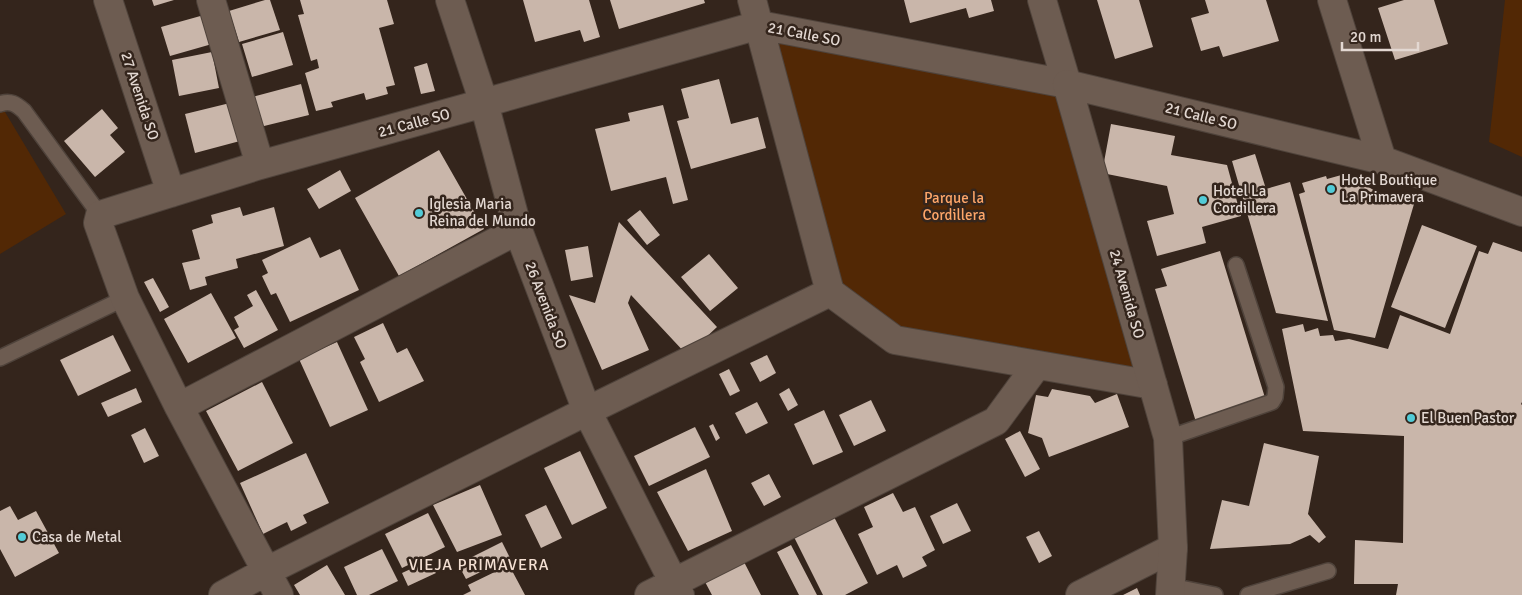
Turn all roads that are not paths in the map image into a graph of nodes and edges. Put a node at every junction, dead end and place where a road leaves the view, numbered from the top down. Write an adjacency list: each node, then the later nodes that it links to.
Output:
1 (108, 0): 12 (street, 27 Avenida SO)
2 (211, 0): 11 (street)
3 (450, 0): 9 (street, 26 Avenida SO)
4 (1042, 0): 7 (street, 24 Avenida SO)
5 (1332, 0): 10 (street)
6 (756, 13): 7 (street, 21 Calle SO); 9 (street, 21 Calle SO); 17 (street)
7 (1067, 84): 10 (street, 21 Calle SO); 21 (street, 24 Avenida SO)
8 (0, 104): 14 (lane)
9 (484, 104): 11 (street, 21 Calle SO); 15 (street, 26 Avenida SO)
10 (1382, 160): 13 (street, 21 Calle SO)
11 (260, 164): 12 (street, 21 Calle SO)
12 (171, 193): 14 (street, 21 Calle SO)
13 (1522, 212)
14 (99, 219): 18 (street)
15 (518, 230): 22 (street); 23 (street, 26 Avenida SO)
16 (1236, 265): 24 (lane)
17 (830, 292): 20 (street); 23 (street)
18 (125, 298): 19 (lane); 22 (street)
19 (0, 358)
20 (1037, 365): 21 (street); 28 (street)
21 (1153, 385): 24 (street, 24 Avenida SO)
22 (179, 407): 26 (street)
23 (588, 411): 26 (street); 28 (street, 26 Avenida SO)
24 (1168, 438): 25 (street, 24 Avenida SO)
25 (1173, 548): 29 (street, 24 Avenida SO); 33 (street)
26 (267, 571): 30 (street); 31 (street)
27 (1328, 571): 35 (lane)
28 (677, 589): 32 (street)
29 (1171, 590): 34 (lane)
30 (223, 595)
31 (279, 595)
32 (649, 595)
33 (1080, 595)
34 (1215, 595)
35 (1248, 595)

